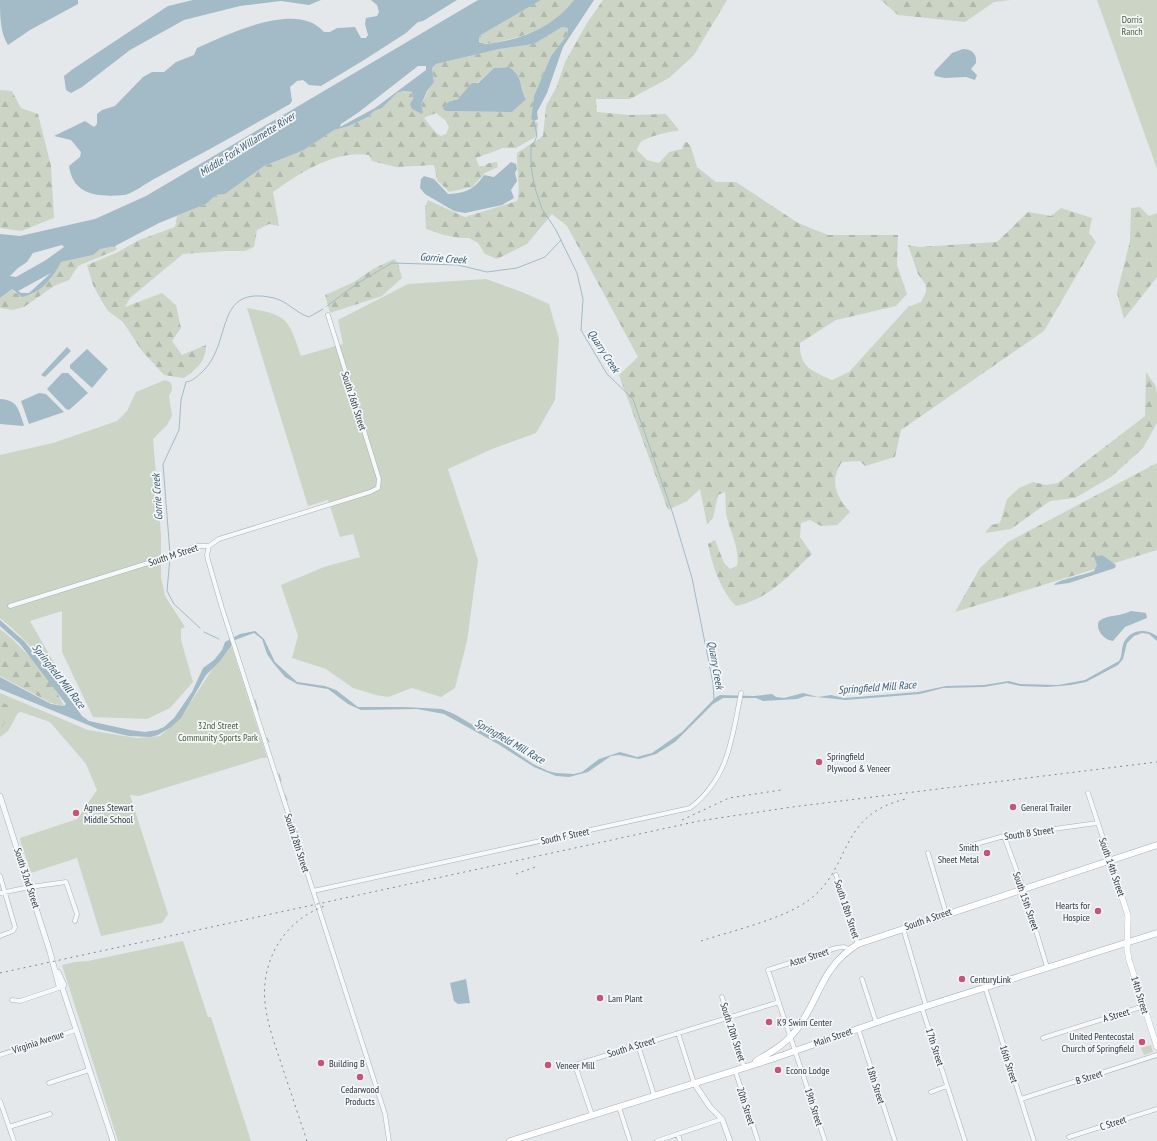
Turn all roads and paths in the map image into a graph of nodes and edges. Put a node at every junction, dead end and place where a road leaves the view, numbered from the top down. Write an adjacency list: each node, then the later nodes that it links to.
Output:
1 (328, 315): 2 (street, South 26th Street)
2 (378, 488): 3 (street, South M Street)
3 (209, 546): 4 (street, South M Street); 18 (street, South 28th Street)
4 (10, 606)
5 (741, 693): 18 (street, South F Street)
6 (1088, 793): 8 (street, South 14th Street)
7 (0, 796): 16 (street, South 32nd Street)
8 (1097, 824): 9 (street, South B Street); 13 (street, South 14th Street)
9 (1004, 836): 11 (street, South B Street); 17 (street, South 15th Street)
10 (1157, 845): 13 (main road, South A Street)
11 (962, 848)
12 (928, 853): 21 (street)
13 (1110, 860): 17 (main road, South A Street); 26 (main road, South 14th Street)
14 (836, 875): 27 (street, South 18th Street)
15 (0, 876): 19 (street)
16 (30, 887): 19 (street); 22 (street); 32 (street, South 32nd Street)
17 (1023, 888): 21 (main road, South A Street); 29 (street, South 15th Street)
18 (313, 891): 71 (street, South 28th Street)
19 (5, 892): 20 (street); 25 (street)
20 (0, 893)
21 (946, 913): 23 (main road, South A Street)
22 (75, 921)
23 (903, 928): 27 (main road, South A Street); 38 (street, 17th Street)
24 (1157, 934): 26 (main road, Main Street)
25 (0, 936)
26 (1127, 943): 29 (main road, Main Street); 37 (main road, 14th Street)
27 (858, 944): 28 (main road, South A Street)
28 (849, 949): 30 (street, Aster Street); 44 (main road, South A Street)
29 (1048, 967): 33 (main road, Main Street)
30 (768, 970): 36 (street, 19th Street)
31 (862, 979): 40 (street)
32 (62, 987): 35 (street); 42 (street, South 32nd Street)
33 (985, 987): 38 (main road, Main Street); 59 (street, 16th Street)
34 (722, 997): 39 (street, South 20th Street)
35 (12, 1000)
36 (779, 1002): 39 (street, South A Street); 44 (street, 19th Street)
37 (1144, 1006): 45 (street, A Street); 47 (main road, 14th Street)
38 (924, 1007): 40 (main road, Main Street); 56 (street, 17th Street)
39 (729, 1018): 43 (street, South A Street); 51 (street, South 20th Street)
40 (876, 1022): 41 (main road, Main Street)
41 (858, 1028): 48 (main road, Main Street); 79 (street, 18th Street)
42 (76, 1030): 49 (street, Virginia Avenue); 52 (street, South 32nd Street)
43 (678, 1033): 46 (street, South A Street); 55 (street)
44 (791, 1036): 48 (street, 19th Street); 51 (main road, South A Street)
45 (1043, 1038)
46 (638, 1045): 58 (street); 64 (street, South A Street)
47 (1157, 1047)
48 (796, 1049): 51 (main road, Main Street); 78 (street, 19th Street)
49 (0, 1055)
50 (1157, 1055): 59 (street, B Street)
51 (747, 1066): 53 (main road, Main Street)
52 (89, 1070): 54 (street); 70 (street, South 32nd Street)
53 (735, 1070): 55 (main road, Main Street); 77 (street, 20th Street)
54 (49, 1083)
55 (694, 1083): 58 (main road, Main Street); 65 (street)
56 (947, 1086): 57 (street); 80 (street, 17th Street)
57 (931, 1092)
58 (654, 1095): 61 (main road, Main Street)
59 (1021, 1099): 81 (street, 16th Street)
60 (0, 1101): 66 (street)
61 (619, 1107): 64 (main road, Main Street); 73 (street)
62 (1157, 1109): 68 (street, C Street)
63 (50, 1114): 66 (street)
64 (592, 1115): 72 (main road, Main Street)
65 (722, 1120): 67 (street); 76 (street)
66 (9, 1127): 69 (street)
67 (678, 1134): 74 (street); 75 (street)
68 (1069, 1137)
69 (14, 1141)
70 (113, 1141)
71 (389, 1141)
72 (510, 1141)
73 (630, 1141)
74 (657, 1141)
75 (680, 1141)
76 (730, 1141)
77 (758, 1141)
78 (826, 1141)
79 (895, 1141)
80 (965, 1141)
81 (1034, 1141)

